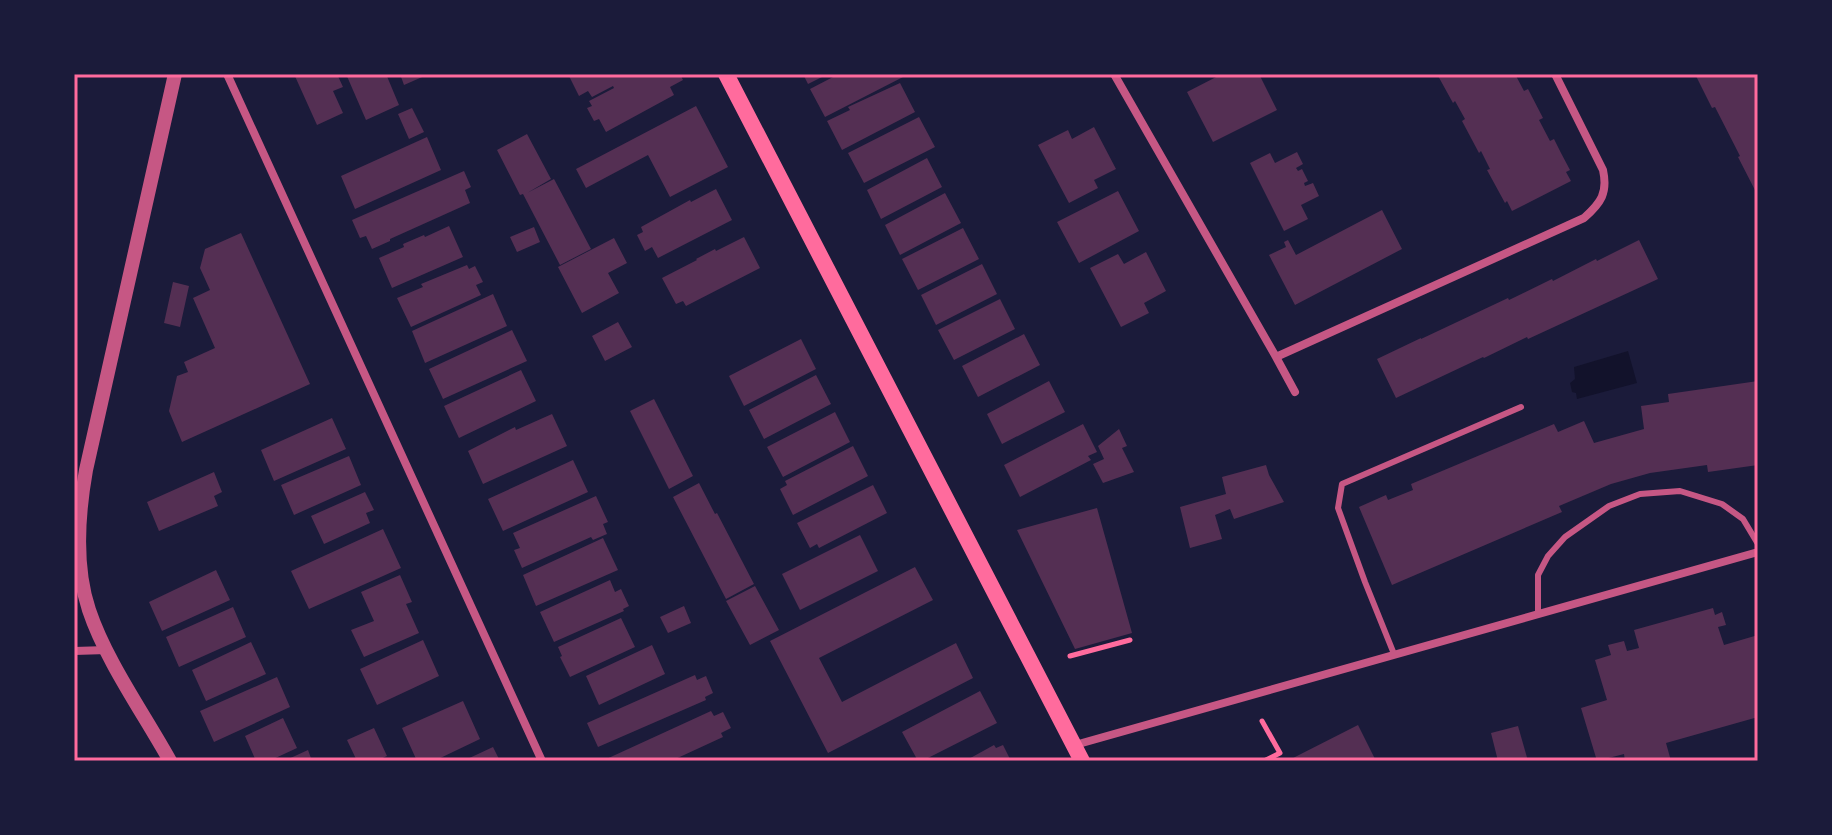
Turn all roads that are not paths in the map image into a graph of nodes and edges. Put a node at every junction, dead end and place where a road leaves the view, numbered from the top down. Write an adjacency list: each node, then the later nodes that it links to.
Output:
1 (175, 74): 12 (street)
2 (227, 74): 17 (street)
3 (726, 74): 15 (main road)
4 (1555, 74): 6 (street)
5 (1116, 75): 6 (street)
6 (1276, 357): 7 (street)
7 (1295, 392)
8 (1521, 407): 14 (lane)
9 (1758, 544): 11 (lane)
10 (1758, 552): 11 (street)
11 (1538, 614): 14 (street)
12 (107, 650): 13 (street); 16 (street)
13 (74, 651)
14 (1394, 654): 15 (street)
15 (1074, 745): 18 (main road)
16 (170, 761)
17 (542, 761)
18 (1082, 761)

